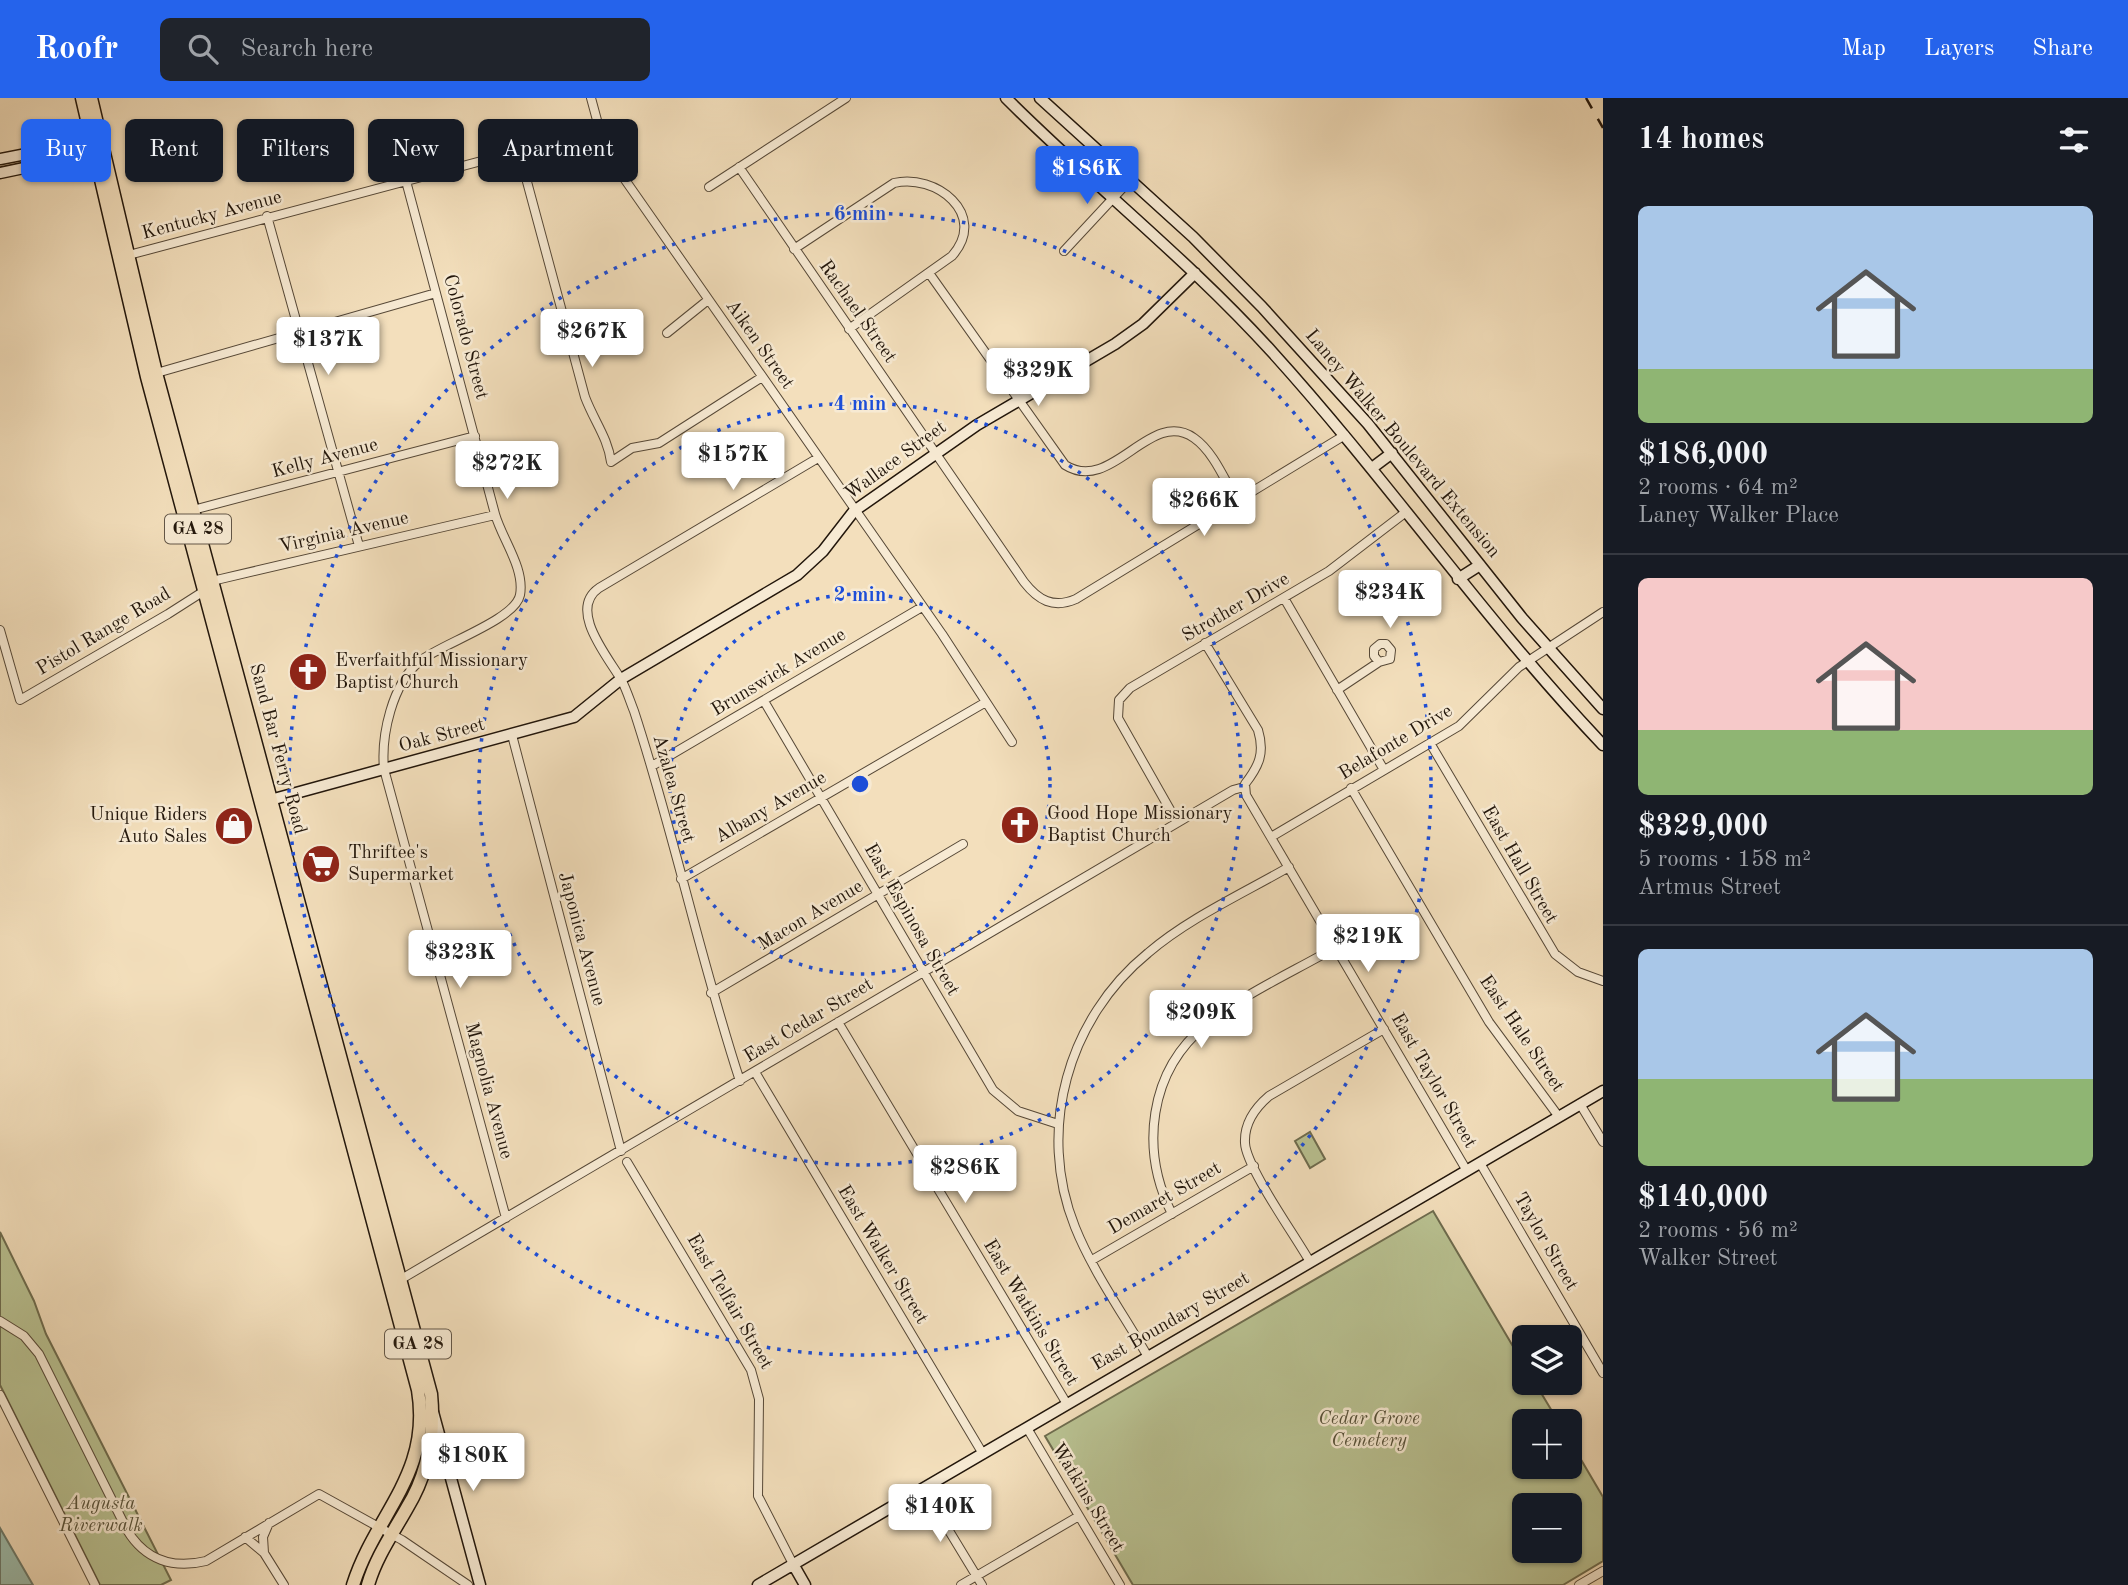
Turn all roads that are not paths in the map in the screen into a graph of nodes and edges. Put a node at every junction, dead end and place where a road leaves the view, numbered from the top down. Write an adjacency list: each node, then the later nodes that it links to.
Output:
1 (82, 98): 7 (main road, Sand Bar Ferry Road)
2 (91, 98): 8 (main road, Sand Bar Ferry Road / GA 28)
3 (591, 98): 9 (street, Aiken Street)
4 (846, 98): 13 (street)
5 (1006, 98): 22 (main road, Laney Walker Boulevard Extension)
6 (1040, 98): 15 (main road, Laney Walker Boulevard Extension)
7 (88, 119)
8 (94, 119)
9 (596, 119)
10 (21, 156): 11 (main road)
11 (0, 159)
12 (21, 167): 14 (main road)
13 (739, 167): 21 (street); 25 (street, Rachael Street)
14 (0, 173)
15 (1130, 180): 22 (street); 24 (main road, Laney Walker Boulevard Extension)
16 (105, 182): 28 (main road, Sand Bar Ferry Road / GA 28)
17 (402, 182): 23 (street, Kentucky Avenue)
18 (406, 182): 31 (street, Colorado Street)
19 (527, 182): 37 (street)
20 (627, 182): 32 (street, Aiken Street)
21 (709, 187)
22 (1114, 198): 26 (street); 27 (main road, Laney Walker Boulevard Extension)
23 (267, 216): 28 (street, Kentucky Avenue); 34 (street)
24 (1193, 237): 27 (main road); 38 (main road, Laney Walker Boulevard Extension)
25 (794, 249): 29 (street); 33 (street, Rachael Street)
26 (1064, 251)
27 (1175, 254): 30 (main road, Laney Walker Boulevard Extension)
28 (123, 256): 36 (main road, Sand Bar Ferry Road / GA 28)
29 (929, 273): 33 (street); 39 (street)
30 (1195, 273): 39 (main road, Wallace Street); 40 (main road, Laney Walker Boulevard Extension)
31 (436, 293): 34 (street); 42 (street, Colorado Street)
32 (709, 300): 35 (street); 37 (street, Aiken Street)
33 (849, 328): 43 (street, Rachael Street)
34 (300, 331): 36 (street); 47 (street)
35 (667, 333)
36 (152, 375): 50 (main road, Sand Bar Ferry Road / GA 28)
37 (762, 377): 45 (street, Aiken Street)
38 (1346, 399): 40 (main road); 44 (main road, Laney Walker Boulevard Extension)
39 (1018, 402): 43 (main road, Wallace Street); 48 (street)
40 (1328, 415): 41 (main road, Laney Walker Boulevard Extension)
41 (1345, 435): 46 (main road, Laney Walker Boulevard Extension); 48 (street)
42 (475, 436): 47 (street, Kelly Avenue); 52 (street, Colorado Street)
43 (935, 453): 48 (street, Rachael Street); 49 (main road, Wallace Street)
44 (1392, 453): 46 (main road); 54 (main road, Laney Walker Boulevard Extension)
45 (818, 458): 49 (street, Aiken Street); 65 (street, Azalea Street)
46 (1372, 468): 51 (main road, Laney Walker Boulevard Extension)
47 (339, 471): 50 (street, Kelly Avenue); 53 (street)
48 (1237, 501)
49 (854, 511): 58 (street, Aiken Street); 65 (main road, Wallace Street)
50 (188, 512): 56 (main road, Sand Bar Ferry Road / GA 28)
51 (1406, 512): 55 (main road, Laney Walker Boulevard Extension); 57 (street, Strother Drive)
52 (495, 515): 53 (street, Virginia Avenue); 75 (street, Colorado Street)
53 (359, 546): 56 (street, Virginia Avenue)
54 (1480, 565): 55 (main road); 62 (main road, Laney Walker Boulevard Extension)
55 (1458, 579): 64 (main road, Laney Walker Boulevard Extension)
56 (208, 586): 60 (street, Pistol Range Road); 80 (main road, Sand Bar Ferry Road / GA 28)
57 (1284, 598): 61 (street, Strother Drive); 66 (street)
58 (922, 607): 67 (street, Brunswick Avenue); 68 (street, Aiken Street)
59 (1603, 612): 62 (street, Belafonte Drive)
60 (0, 631)
61 (1205, 643): 77 (street); 81 (street, Strother Drive)
62 (1549, 649): 64 (street, Belafonte Drive); 69 (main road, Laney Walker Boulevard Extension)
63 (1379, 662): 66 (street)
64 (1527, 662): 72 (street, Belafonte Drive); 73 (main road, Laney Walker Boulevard Extension)
65 (621, 679): 70 (main road, Oak Street); 74 (street, Azalea Street)
66 (1337, 690): 76 (street)
67 (764, 701): 74 (street, Brunswick Avenue); 79 (street, East Espinosa Street)
68 (986, 702): 71 (street, Aiken Street); 79 (street, Albany Avenue)
69 (1603, 709)
70 (512, 735): 75 (main road, Oak Street); 100 (street, Japonica Avenue)
71 (1012, 742)
72 (1430, 743): 76 (street, Belafonte Drive); 89 (street, East Hall Street)
73 (1603, 745)
74 (652, 766): 85 (street, Azalea Street)
75 (384, 769): 80 (main road, Oak Street); 106 (street, Magnolia Avenue)
76 (1384, 769): 78 (street, Belafonte Drive)
77 (1244, 787): 81 (street, East Cedar Street); 82 (street, East Taylor Street)
78 (1351, 788): 82 (street, Belafonte Drive); 97 (street, East Hale Street)
79 (821, 797): 85 (street, Albany Avenue); 86 (street, East Espinosa Street)
80 (266, 802): 109 (main road, Sand Bar Ferry Road / GA 28)
81 (1177, 822): 88 (street, East Cedar Street)
82 (1271, 836): 84 (street, East Taylor Street)
83 (963, 844): 86 (street, Macon Avenue)
84 (1289, 867): 87 (street, East Taylor Street); 98 (street)
85 (681, 879): 90 (street, Azalea Street)
86 (878, 894): 88 (street, East Espinosa Street); 90 (street, Macon Avenue)
87 (1336, 947): 92 (street, East Taylor Street); 105 (street)
88 (923, 971): 91 (street, East Cedar Street); 98 (street, East Espinosa Street)
89 (1603, 981)
90 (711, 993): 94 (street, Azalea Street)
91 (838, 1022): 93 (street, East Cedar Street); 114 (street, East Watkins Street)
92 (1384, 1029): 103 (street); 104 (street, East Taylor Street)
93 (755, 1072): 94 (street, East Cedar Street); 117 (street, East Walker Street)
94 (740, 1081): 100 (street, East Cedar Street)
95 (1603, 1091): 96 (main road, East Boundary Street)
96 (1580, 1104): 97 (main road, East Boundary Street); 99 (street)
97 (1559, 1117): 102 (main road, East Boundary Street)
98 (1058, 1124): 107 (street)
99 (1603, 1142)
100 (621, 1152): 106 (street, East Cedar Street)
101 (627, 1162): 124 (street, East Telfair Street)
102 (1480, 1163): 104 (main road, East Boundary Street); 112 (street, Taylor Street)
103 (1254, 1166): 105 (street, Demaret Street); 108 (street)
104 (1467, 1171): 108 (main road, East Boundary Street)
105 (1172, 1214): 107 (street, Demaret Street)
106 (506, 1218): 109 (street, East Cedar Street)
107 (1092, 1260): 111 (street)
108 (1310, 1262): 111 (main road, East Boundary Street)
109 (396, 1282): 115 (main road, Sand Bar Ferry Road / GA 28); 121 (main road, Sand Bar Ferry Road / GA 28)
110 (0, 1321): 122 (street)
111 (1148, 1357): 114 (main road, East Boundary Street)
112 (1603, 1373)
113 (0, 1395): 127 (street)
114 (1067, 1404): 116 (main road, East Boundary Street)
115 (432, 1409): 121 (main road, GA 28); 132 (main road)
116 (1027, 1428): 117 (main road, East Boundary Street); 119 (street, Watkins Street)
117 (983, 1454): 118 (main road, East Boundary Street)
118 (923, 1488): 124 (main road, East Boundary Street); 126 (street)
119 (1079, 1516): 126 (street); 137 (street, Watkins Street)
120 (269, 1523): 121 (street); 122 (street); 123 (street)
121 (386, 1532): 129 (main road, GA 28); 130 (main road, GA 28); 131 (street)
122 (245, 1537): 123 (street)
123 (264, 1553): 128 (street)
124 (793, 1564): 133 (main road, East Boundary Street); 134 (main road, East Telfair Street)
125 (1603, 1571): 138 (street)
126 (977, 1576): 135 (street); 136 (street)
127 (95, 1585)
128 (284, 1585)
129 (353, 1585)
130 (368, 1585)
131 (468, 1585)
132 (480, 1585)
133 (758, 1585)
134 (805, 1585)
135 (961, 1585)
136 (982, 1585)
137 (1121, 1585)
138 (1579, 1585)

